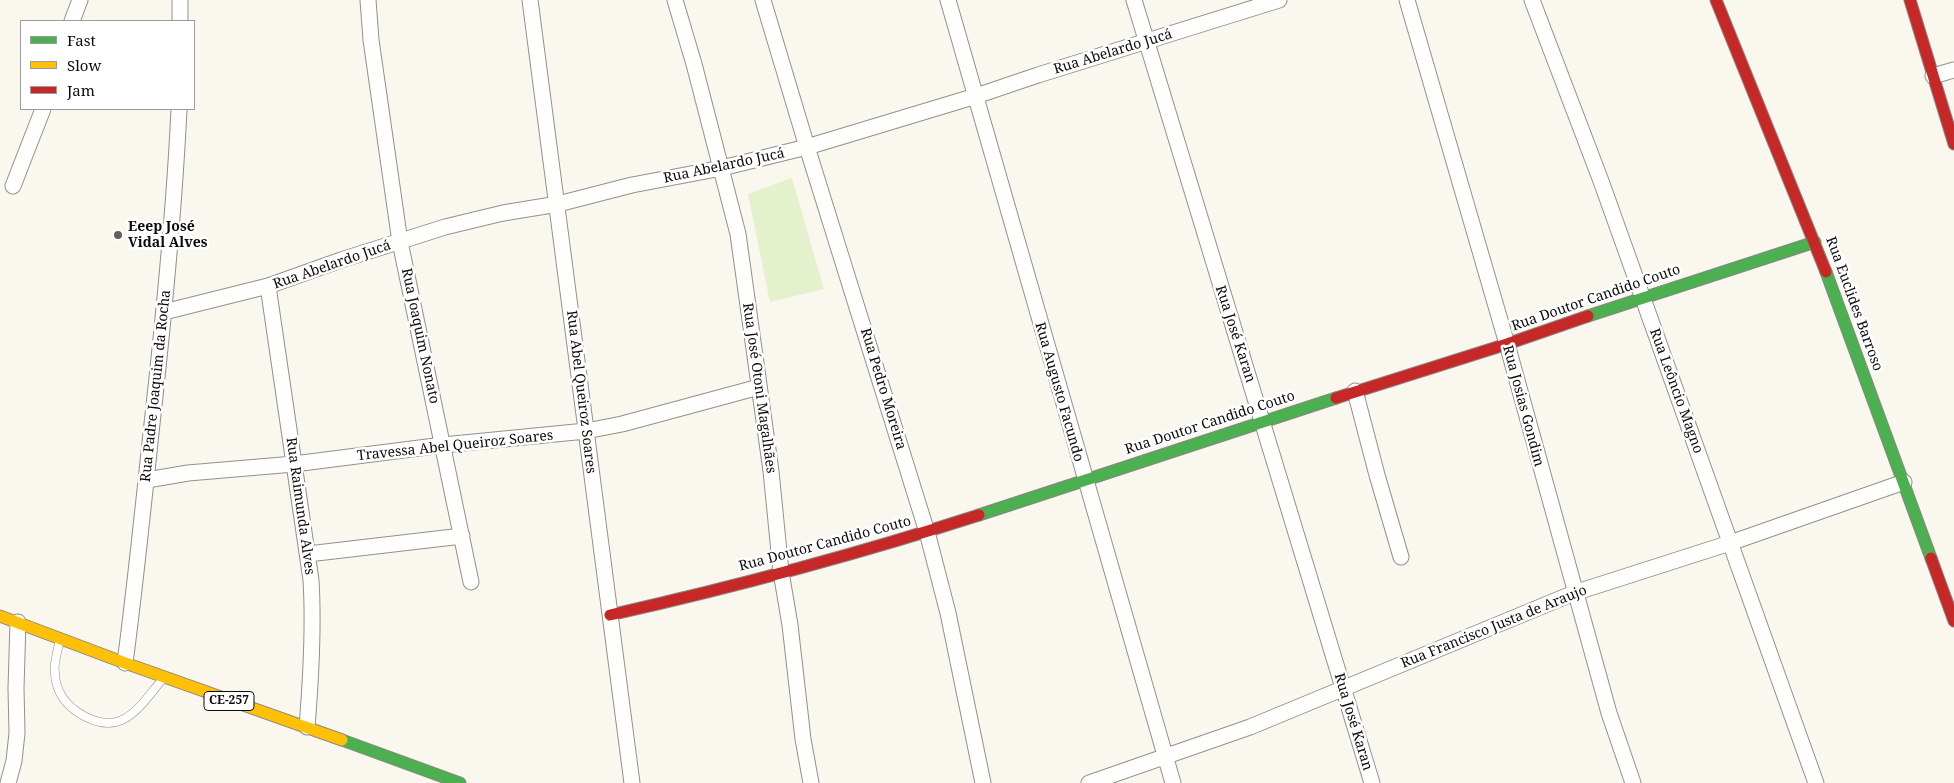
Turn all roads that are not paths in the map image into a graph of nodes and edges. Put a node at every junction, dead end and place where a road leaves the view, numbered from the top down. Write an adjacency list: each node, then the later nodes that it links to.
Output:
1 (80, 0): 14 (street)
2 (180, 0): 15 (street)
3 (368, 0): 27 (street, Rua Joaquim Nonato)
4 (530, 0): 26 (street, Rua Abel Queiroz Soares)
5 (675, 0): 24 (street, Rua José Otoni Magalhães)
6 (763, 0): 23 (street, Rua Pedro Moreira)
7 (948, 0): 19 (street, Rua Augusto Facundo)
8 (1134, 0): 16 (street, Rua José Karan)
9 (1279, 0): 16 (street, Rua Abelardo Jucá)
10 (1407, 0): 32 (street, Rua Josias Gondim)
11 (1532, 0): 30 (street, Rua Leôncio Magno)
12 (1716, 0): 28 (street, Rua Euclides Barroso)
13 (1910, 0): 18 (street)
14 (72, 20)
15 (180, 20)
16 (1145, 42): 19 (street, Rua Abelardo Jucá); 35 (street, Rua José Karan)
17 (1954, 70): 18 (street)
18 (1933, 76): 22 (street)
19 (976, 96): 23 (street, Rua Abelardo Jucá); 40 (street, Rua Augusto Facundo)
20 (43, 110): 25 (street)
21 (179, 110): 31 (street, Rua Padre Joaquim da Rocha)
22 (1954, 144)
23 (807, 147): 24 (street, Rua Abelardo Jucá); 42 (street, Rua Pedro Moreira)
24 (722, 168): 26 (street, Rua Abelardo Jucá); 33 (street, Rua José Otoni Magalhães)
25 (13, 186)
26 (558, 204): 27 (street, Rua Abelardo Jucá); 36 (street, Rua Abel Queiroz Soares)
27 (400, 242): 29 (street, Rua Abelardo Jucá); 37 (street, Rua Joaquim Nonato)
28 (1815, 242): 30 (street, Rua Doutor Candido Couto); 41 (street, Rua Euclides Barroso)
29 (268, 286): 31 (street, Rua Abelardo Jucá); 38 (street, Rua Raimunda Alves)
30 (1642, 297): 32 (street, Rua Doutor Candido Couto); 44 (street, Rua Leôncio Magno)
31 (164, 312): 39 (street, Rua Padre Joaquim da Rocha)
32 (1507, 344): 34 (street, Rua Doutor Candido Couto); 49 (street, Rua Josias Gondim)
33 (759, 386): 36 (street, Travessa Abel Queiroz Soares); 47 (street, Rua José Otoni Magalhães)
34 (1355, 391): 35 (street, Rua Doutor Candido Couto); 46 (street)
35 (1262, 421): 40 (street, Rua Doutor Candido Couto); 57 (street, Rua José Karan)
36 (586, 431): 37 (street, Travessa Abel Queiroz Soares); 50 (street, Rua Abel Queiroz Soares)
37 (443, 445): 38 (street, Travessa Abel Queiroz Soares); 43 (street, Rua Joaquim Nonato)
38 (294, 464): 39 (street, Travessa Abel Queiroz Soares); 45 (street, Rua Raimunda Alves)
39 (146, 480): 55 (street, Rua Padre Joaquim da Rocha)
40 (1085, 482): 42 (street, Rua Doutor Candido Couto); 59 (street, Rua Augusto Facundo)
41 (1904, 482): 44 (street, Rua Francisco Justa de Araujo); 53 (street, Rua Euclides Barroso)
42 (926, 532): 47 (street, Rua Doutor Candido Couto); 64 (street, Rua Pedro Moreira)
43 (462, 536): 45 (street); 48 (street, Rua Joaquim Nonato)
44 (1730, 543): 49 (street, Rua Francisco Justa de Araujo); 69 (street, Rua Leôncio Magno)
45 (308, 554): 58 (street, Rua Raimunda Alves)
46 (1401, 557)
47 (781, 572): 50 (street, Rua Doutor Candido Couto); 63 (street, Rua José Otoni Magalhães)
48 (471, 582)
49 (1574, 593): 57 (street, Rua Francisco Justa de Araujo); 68 (street, Rua Josias Gondim)
50 (610, 615): 62 (street, Rua Abel Queiroz Soares)
51 (0, 616): 52 (street, CE-257)
52 (18, 622): 54 (street, CE-257); 60 (street)
53 (1954, 622)
54 (60, 638): 55 (street, CE-257); 56 (lane)
55 (125, 663): 56 (street, CE-257)
56 (163, 677): 58 (street, CE-257)
57 (1343, 689): 59 (street, Rua Francisco Justa de Araujo); 67 (street, Rua José Karan)
58 (307, 727): 61 (street, CE-257)
59 (1166, 756): 65 (street, Rua Francisco Justa de Araujo); 66 (street, Rua Augusto Facundo)
60 (6, 776)
61 (460, 783)
62 (632, 783)
63 (811, 783)
64 (983, 783)
65 (1089, 783)
66 (1173, 783)
67 (1372, 783)
68 (1633, 783)
69 (1816, 783)

